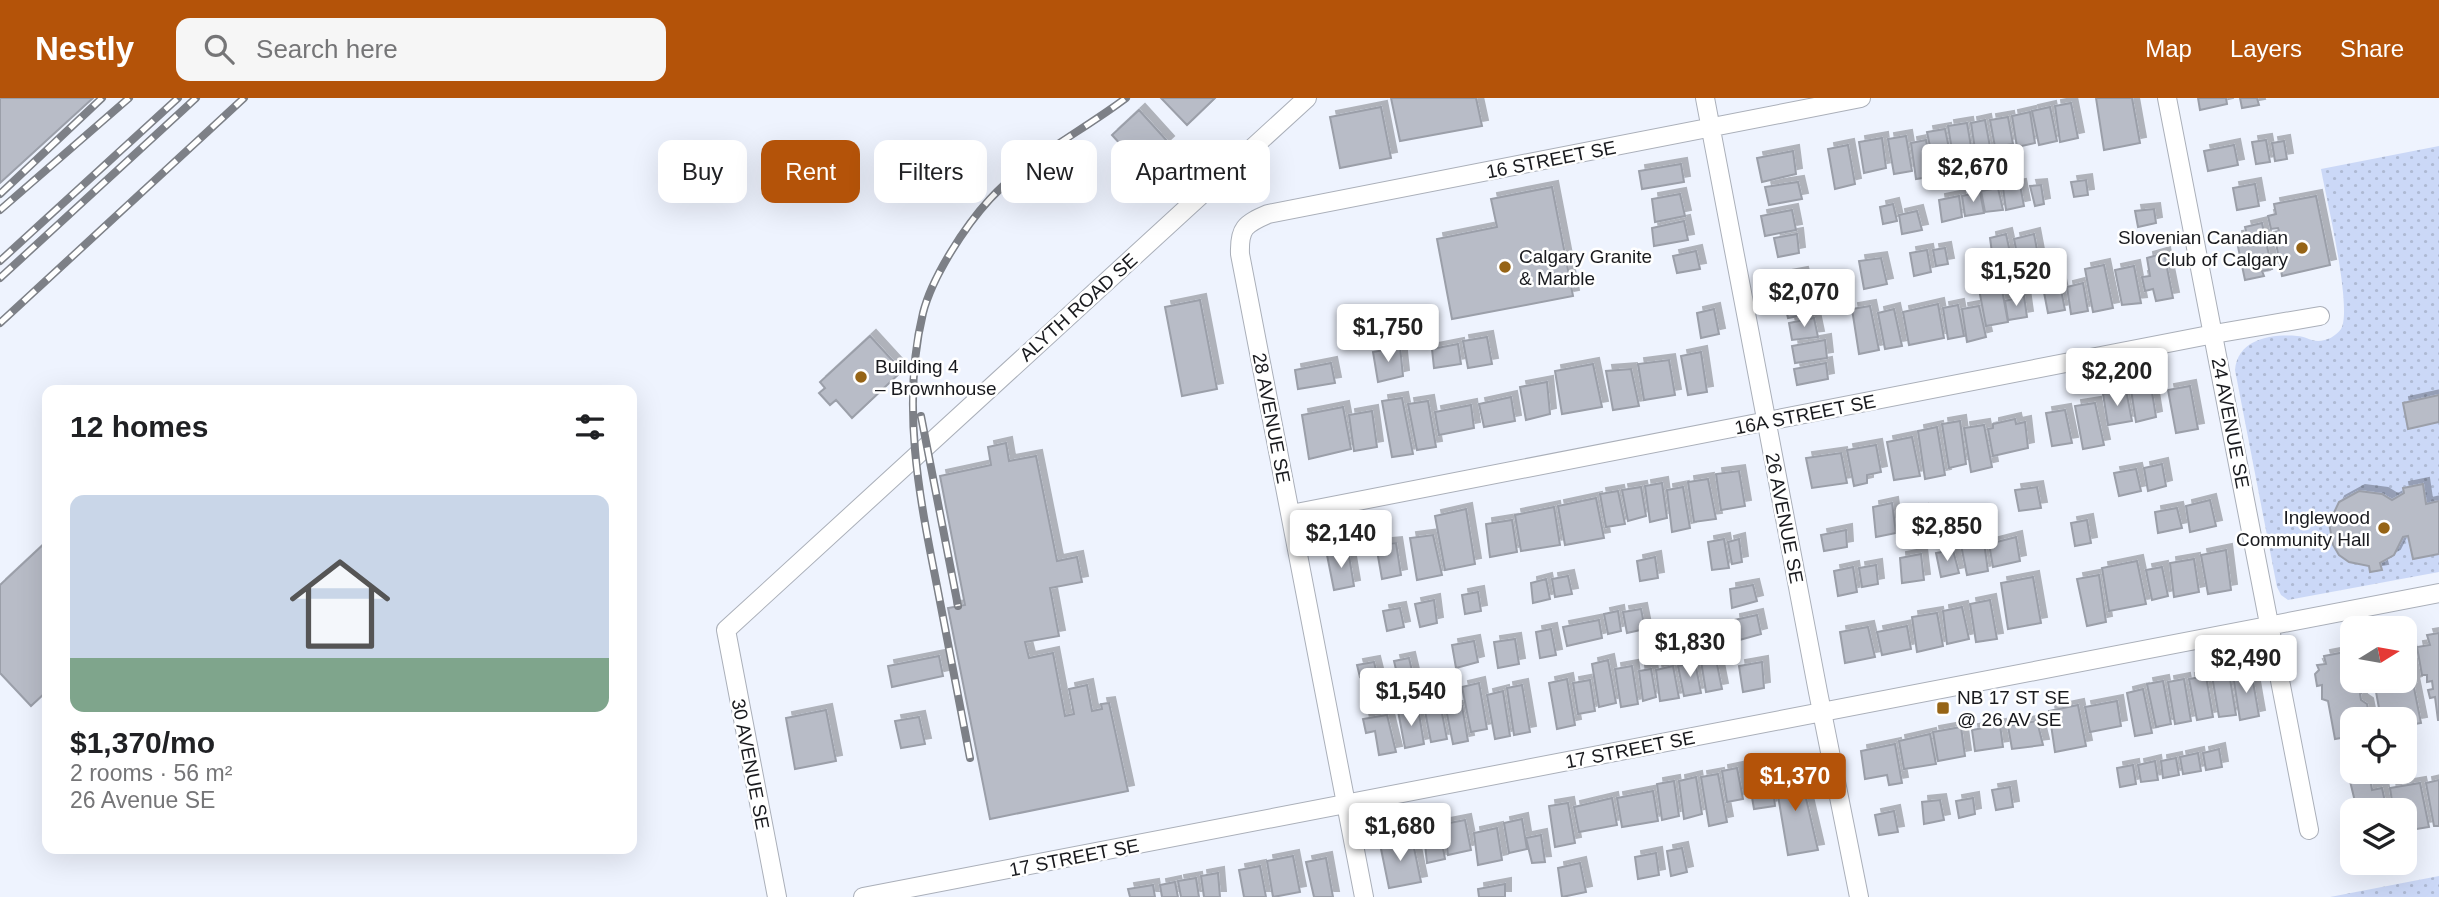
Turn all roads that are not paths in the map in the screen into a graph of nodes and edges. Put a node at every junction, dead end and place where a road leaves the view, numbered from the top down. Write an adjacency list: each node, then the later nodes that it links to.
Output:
1 (1307, 98): 13 (street, ALYTH ROAD SE)
2 (1705, 98): 5 (street, 26 AVENUE SE)
3 (1861, 98): 5 (street, 16 STREET SE)
4 (2167, 98): 8 (street, 24 AVENUE SE)
5 (1710, 128): 6 (street, 16 STREET SE); 9 (street, 26 AVENUE SE)
6 (1243, 228): 10 (street, 28 AVENUE SE)
7 (2319, 316): 8 (street, 16A STREET SE)
8 (2214, 334): 9 (street, 16A STREET SE); 12 (street, 24 AVENUE SE)
9 (1767, 422): 10 (street, 16A STREET SE); 14 (street, 26 AVENUE SE)
10 (1291, 514): 15 (street, 28 AVENUE SE)
11 (2439, 593): 12 (street, 17 STREET SE)
12 (2269, 626): 14 (street, 17 STREET SE); 16 (street, 24 AVENUE SE)
13 (726, 630): 17 (street, 30 AVENUE SE)
14 (1822, 711): 15 (street, 17 STREET SE); 20 (street, 26 AVENUE SE)
15 (1346, 804): 18 (street, 17 STREET SE); 19 (street, 28 AVENUE SE)
16 (2309, 830)
17 (777, 897)
18 (863, 897)
19 (1364, 897)
20 (1859, 897)

